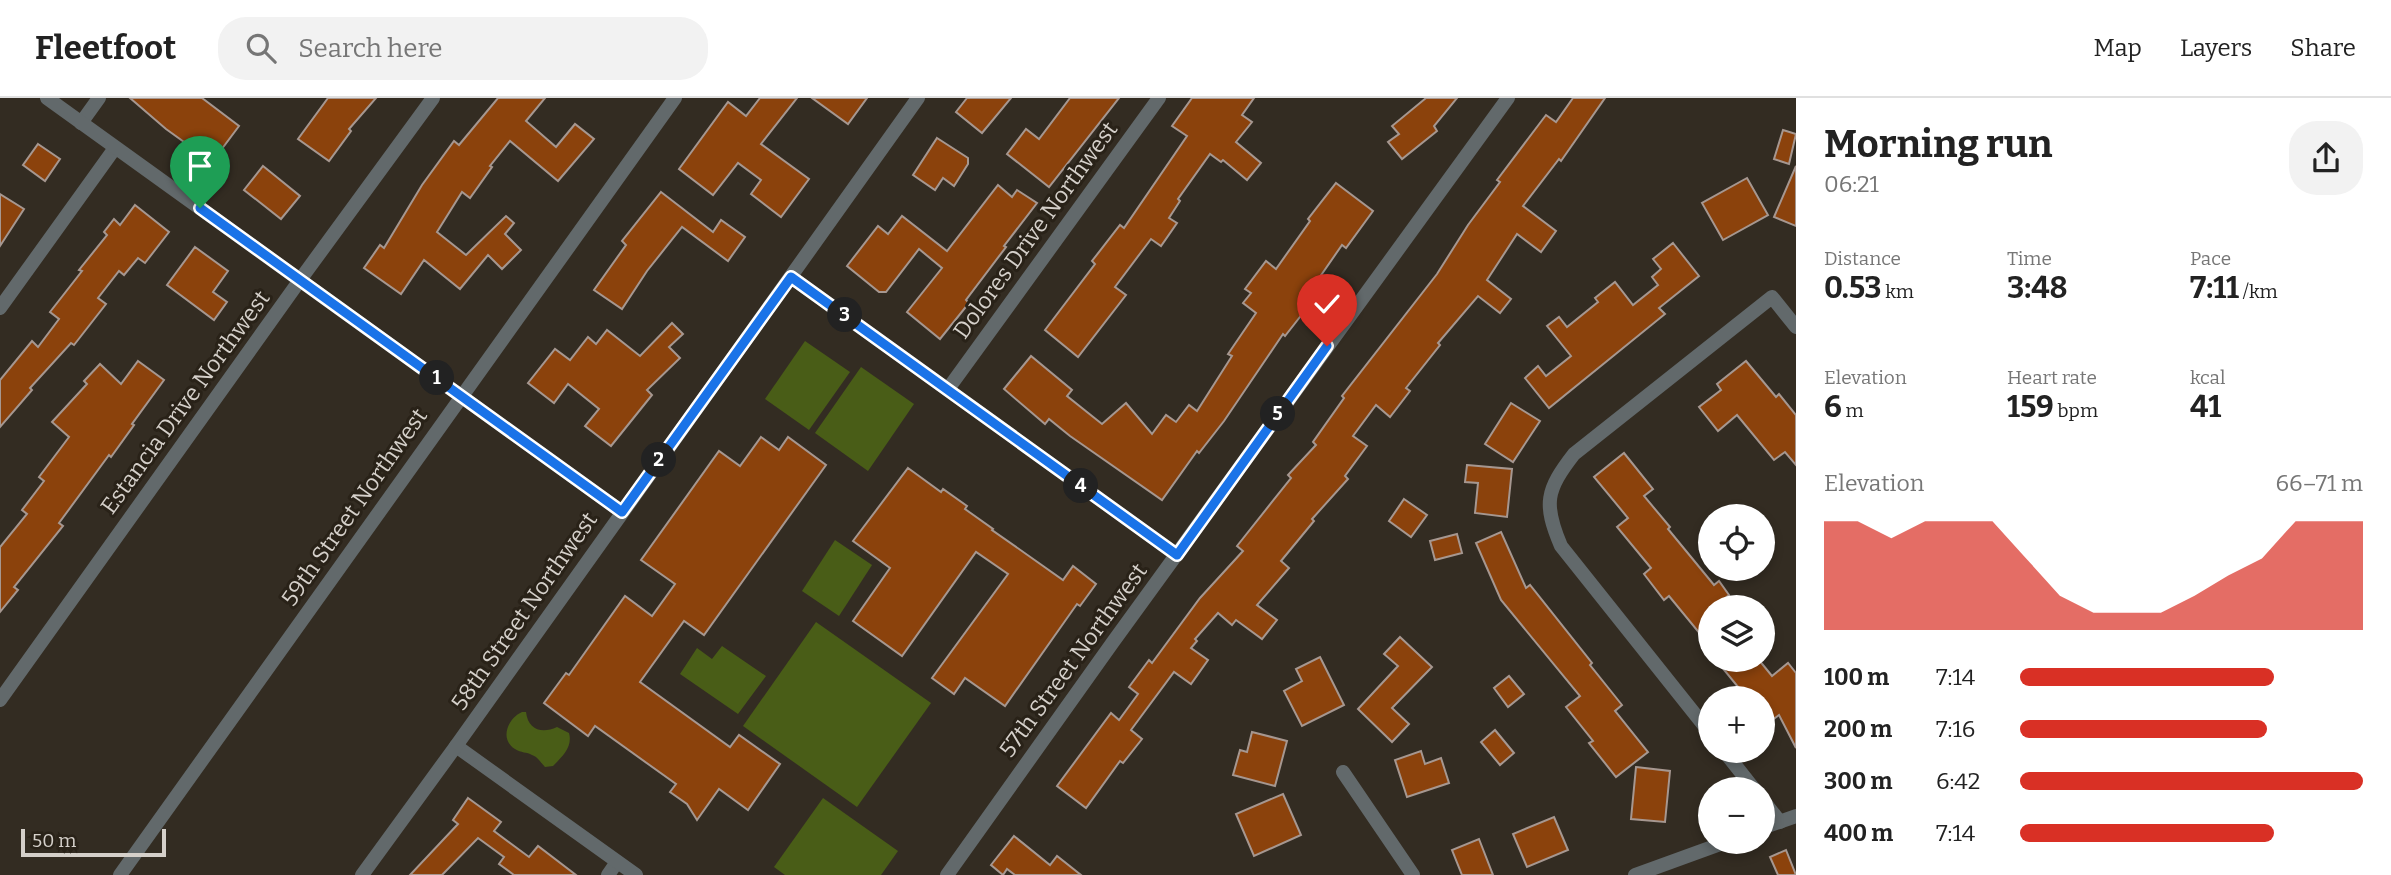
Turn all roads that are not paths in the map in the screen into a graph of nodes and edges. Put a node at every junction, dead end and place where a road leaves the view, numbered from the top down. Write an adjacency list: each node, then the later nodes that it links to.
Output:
1 (47, 98): 8 (street)
2 (99, 98): 8 (street)
3 (433, 98): 11 (street, Estancia Drive Northwest)
4 (675, 98): 15 (street, 59th Street Northwest)
5 (918, 98): 10 (street, 58th Street Northwest)
6 (1159, 98): 14 (street, Dolores Drive Northwest)
7 (1507, 98): 17 (street, 57th Street Northwest)
8 (81, 123): 9 (street)
9 (115, 148): 11 (street); 12 (street)
10 (791, 277): 14 (street); 16 (street, 58th Street Northwest)
11 (300, 280): 15 (street); 18 (street, Estancia Drive Northwest)
12 (0, 308)
13 (1796, 327): 19 (street)
14 (948, 389): 17 (street)
15 (462, 396): 16 (street); 30 (street, 59th Street Northwest)
16 (622, 512): 20 (street, 58th Street Northwest)
17 (1177, 555): 34 (street, 57th Street Northwest)
18 (0, 700)
19 (1698, 718)
20 (456, 746): 29 (street); 31 (street, 58th Street Northwest)
21 (1733, 763): 23 (street)
22 (1343, 772): 35 (street)
23 (1745, 777)
24 (1775, 816): 26 (street)
25 (1796, 816): 26 (street)
26 (1780, 822): 27 (street)
27 (1775, 824)
28 (1698, 852): 36 (street)
29 (617, 862): 32 (street); 33 (street)
30 (120, 875)
31 (362, 875)
32 (608, 875)
33 (636, 875)
34 (947, 875)
35 (1413, 875)
36 (1635, 875)

